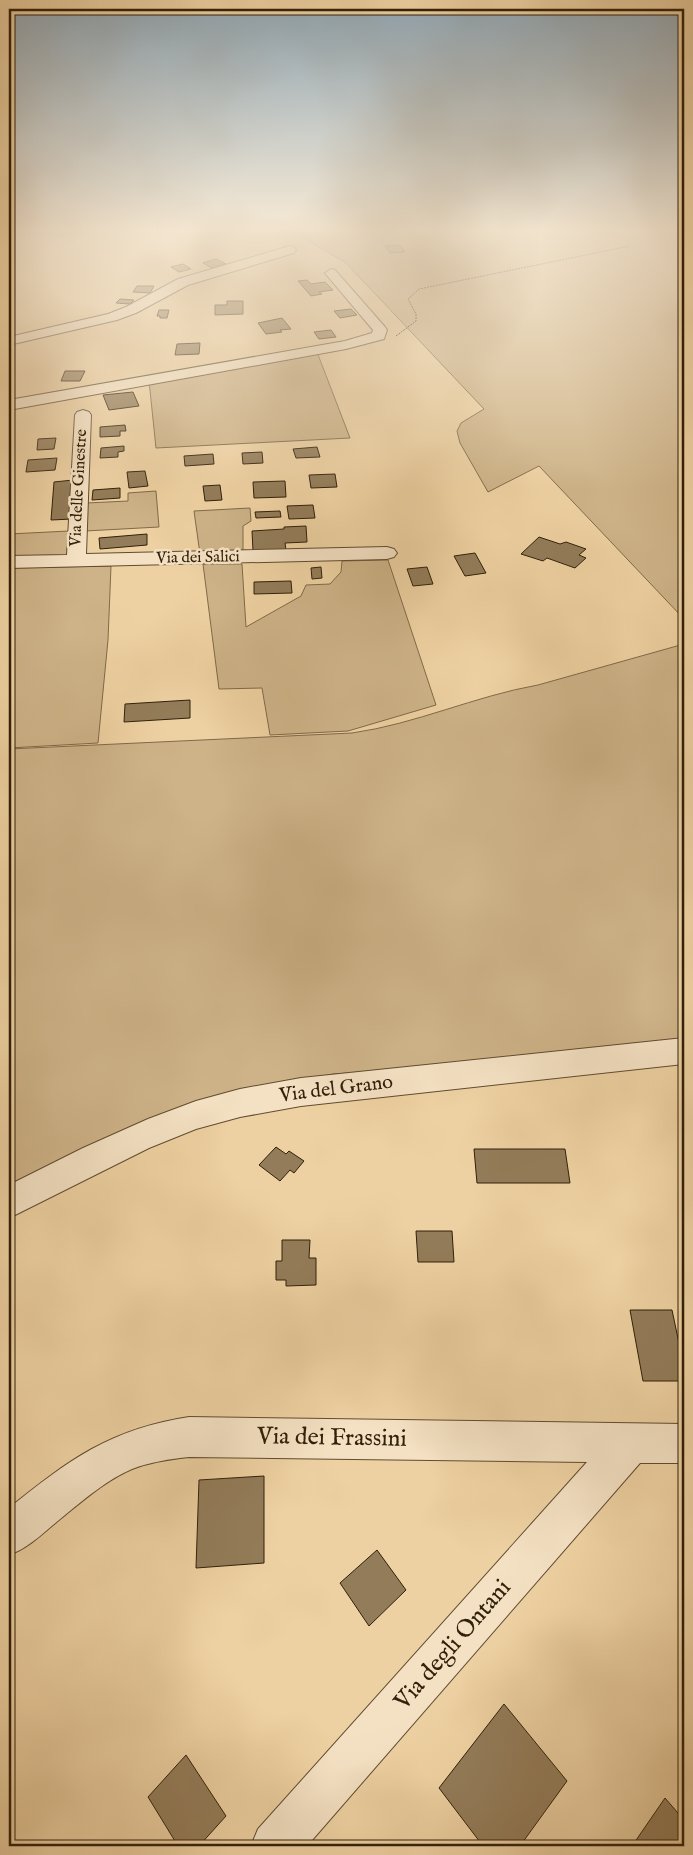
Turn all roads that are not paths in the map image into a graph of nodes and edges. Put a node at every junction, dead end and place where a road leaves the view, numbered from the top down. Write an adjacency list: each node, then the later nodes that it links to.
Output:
1 (113, 317): 3 (street)
2 (368, 317): 4 (street)
3 (9, 342)
4 (9, 404)
5 (83, 415): 7 (street, Via delle Ginestre)
6 (387, 553): 7 (street, Via dei Salici)
7 (76, 561): 8 (street, Via dei Salici)
8 (9, 562)
9 (684, 1051): 10 (street, Via del Grano)
10 (9, 1202)
11 (631, 1444): 12 (street, Via dei Frassini); 13 (street, Via dei Frassini); 14 (street, Via degli Ontani)
12 (684, 1444)
13 (9, 1534)
14 (275, 1846)

